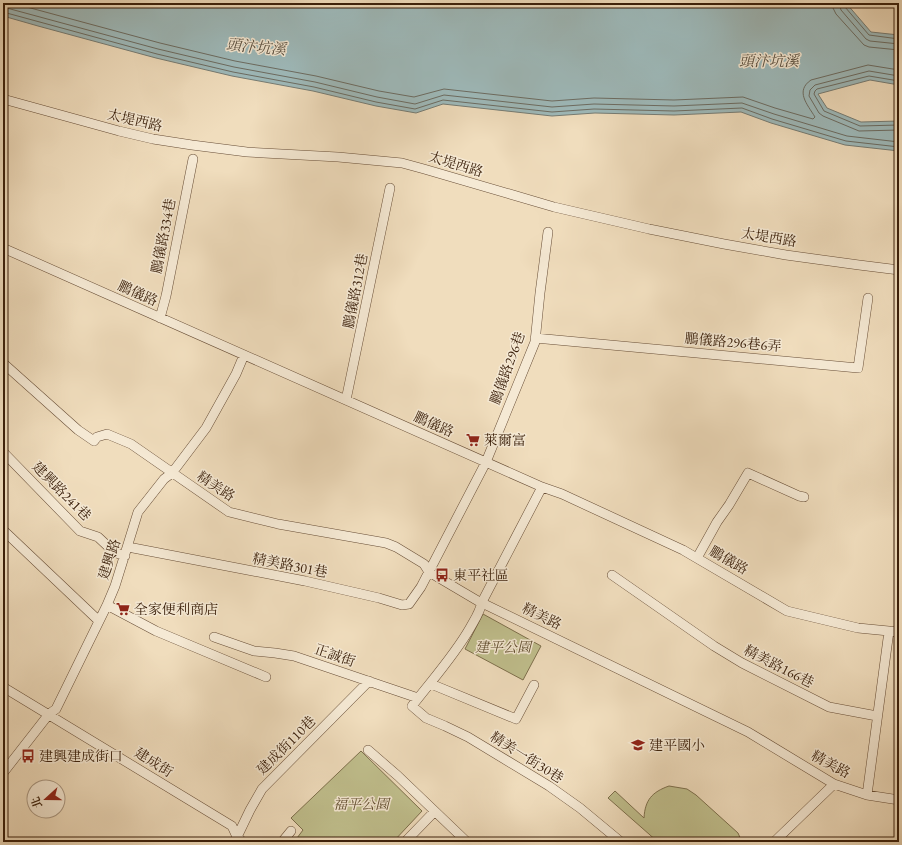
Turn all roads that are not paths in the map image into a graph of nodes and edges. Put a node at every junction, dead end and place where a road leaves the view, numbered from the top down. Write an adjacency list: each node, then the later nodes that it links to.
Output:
1 (3, 99): 6 (street, 太堤西路)
2 (193, 159): 8 (street, 鵬儀路334巷)
3 (390, 188): 12 (street, 鵬儀路312巷)
4 (548, 232): 9 (street, 鵬儀路296巷)
5 (3, 248): 8 (street, 鵬儀路)
6 (899, 270)
7 (868, 298): 9 (street, 鵬儀路296巷6弄)
8 (160, 318): 10 (street, 鵬儀路)
9 (535, 338): 14 (street, 鵬儀路296巷)
10 (244, 355): 12 (street, 鵬儀路); 15 (street, 建興路)
11 (3, 363): 15 (street, 精美路)
12 (346, 400): 14 (street, 鵬儀路)
13 (3, 452): 19 (street, 建興路241巷)
14 (486, 462): 16 (street, 鵬儀路); 21 (street, 鵬儀路296巷)
15 (172, 473): 19 (street, 建興路); 21 (street, 精美路)
16 (542, 487): 20 (street, 鵬儀路); 23 (street)
17 (804, 497): 20 (street)
18 (3, 530): 25 (street)
19 (126, 552): 21 (street, 精美路301巷); 24 (street, 建興路)
20 (697, 558): 26 (street, 鵬儀路)
21 (429, 572): 23 (street, 精美路)
22 (612, 575): 37 (street, 精美路166巷)
23 (482, 602): 32 (street); 40 (street, 精美路)
24 (107, 605): 25 (street, 建興路); 29 (street, 正誠街)
25 (99, 621): 36 (street, 建興路)
26 (889, 631): 27 (street, 鵬儀路); 37 (street)
27 (899, 632)
28 (214, 637): 29 (street, 正誠街)
29 (238, 655): 30 (street, 正誠街); 31 (street, 正誠街)
30 (266, 677)
31 (369, 681): 35 (street, 正誠街); 45 (street, 建成街110巷)
32 (431, 684): 33 (street); 35 (street)
33 (534, 685)
34 (3, 687): 36 (street, 建成街)
35 (415, 702): 49 (street, 精美一街30巷)
36 (49, 714): 39 (street, 建興路); 45 (street, 建成街)
37 (877, 716): 41 (street)
38 (368, 750): 43 (street)
39 (3, 773)
40 (834, 784): 41 (street, 精美路); 50 (street)
41 (867, 795): 42 (street, 精美路)
42 (899, 800)
43 (434, 812): 47 (street); 48 (street)
44 (291, 831): 46 (street)
45 (240, 840)
46 (282, 842)
47 (405, 842)
48 (467, 842)
49 (621, 842)
50 (774, 842)

